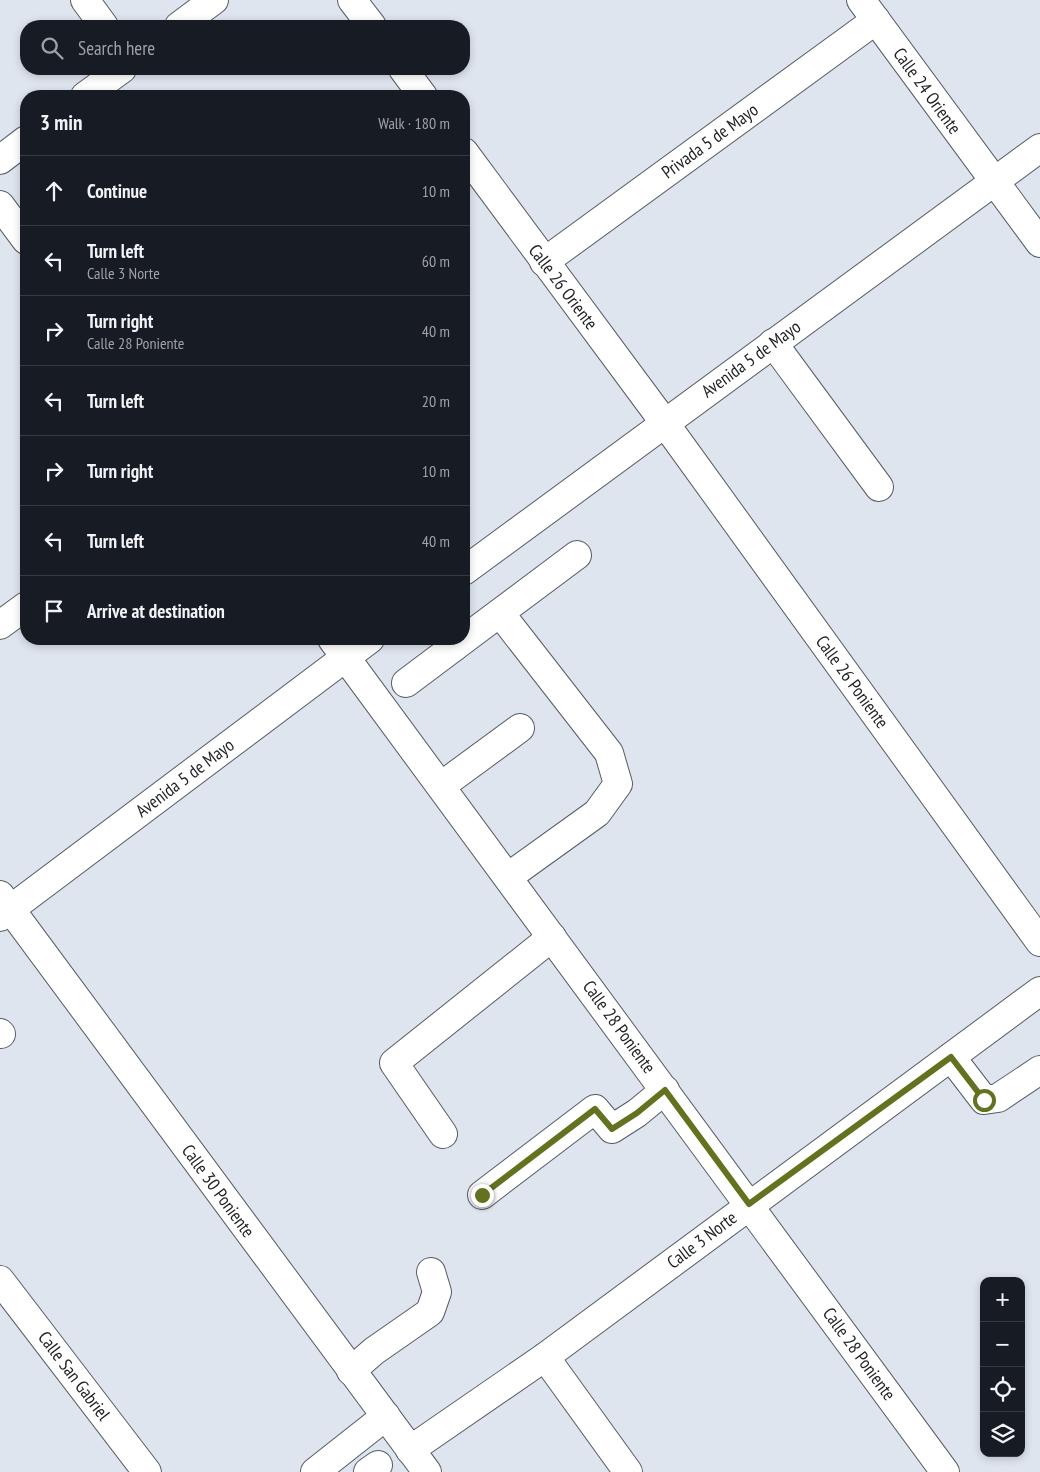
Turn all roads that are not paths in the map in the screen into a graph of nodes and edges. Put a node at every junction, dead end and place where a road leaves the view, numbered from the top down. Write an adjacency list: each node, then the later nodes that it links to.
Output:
1 (85, 0): 5 (street)
2 (214, 0): 6 (street)
3 (352, 0): 7 (street)
4 (869, 10): 16 (street, Calle 24 Oriente); 20 (street, Privada 5 de Mayo)
5 (100, 20)
6 (187, 20)
7 (367, 20)
8 (114, 75): 10 (street)
9 (407, 75): 11 (street)
10 (93, 90)
11 (419, 90)
12 (20, 145): 14 (street)
13 (1040, 148): 16 (street, Avenida 5 de Mayo)
14 (0, 160)
15 (470, 160): 20 (street, Calle 26 Oriente)
16 (994, 181): 19 (street, Calle 24 Oriente); 21 (street, Avenida 5 de Mayo)
17 (0, 205): 18 (street)
18 (20, 232)
19 (1040, 243)
20 (544, 262): 22 (street, Calle 26 Oriente)
21 (773, 343): 22 (street, Avenida 5 de Mayo); 23 (street)
22 (664, 422): 25 (street, Avenida 5 de Mayo); 38 (street, Calle 26 Poniente)
23 (879, 487)
24 (577, 555): 27 (street)
25 (470, 567)
26 (20, 610): 28 (street)
27 (500, 613): 29 (street); 35 (street)
28 (0, 625)
29 (470, 631)
30 (448, 645): 32 (street)
31 (338, 647): 34 (street, Calle 28 Poniente); 36 (street, Avenida 5 de Mayo)
32 (406, 683)
33 (520, 728): 34 (street)
34 (441, 786): 35 (street, Calle 28 Poniente)
35 (508, 877): 37 (street, Calle 28 Poniente)
36 (4, 907): 49 (street, Calle 30 Poniente)
37 (552, 937): 42 (street, Calle 28 Poniente); 43 (street)
38 (1040, 942)
39 (1040, 991): 40 (street, Calle 3 Norte)
40 (951, 1057): 41 (street); 45 (street, Calle 3 Norte)
41 (1040, 1070)
42 (665, 1090): 44 (street); 45 (street, Calle 28 Poniente)
43 (443, 1134)
44 (482, 1195)
45 (749, 1204): 48 (street, Calle 3 Norte); 56 (street, Calle 28 Poniente)
46 (431, 1272): 49 (street)
47 (0, 1280): 53 (street, Calle San Gabriel)
48 (544, 1357): 51 (street, Calle 3 Norte); 55 (street)
49 (351, 1371): 50 (street, Calle 30 Poniente)
50 (386, 1416): 51 (street, Calle 30 Poniente); 52 (street)
51 (410, 1450): 54 (street, Calle 30 Poniente)
52 (321, 1470)
53 (147, 1472)
54 (427, 1472)
55 (628, 1472)
56 (945, 1472)

